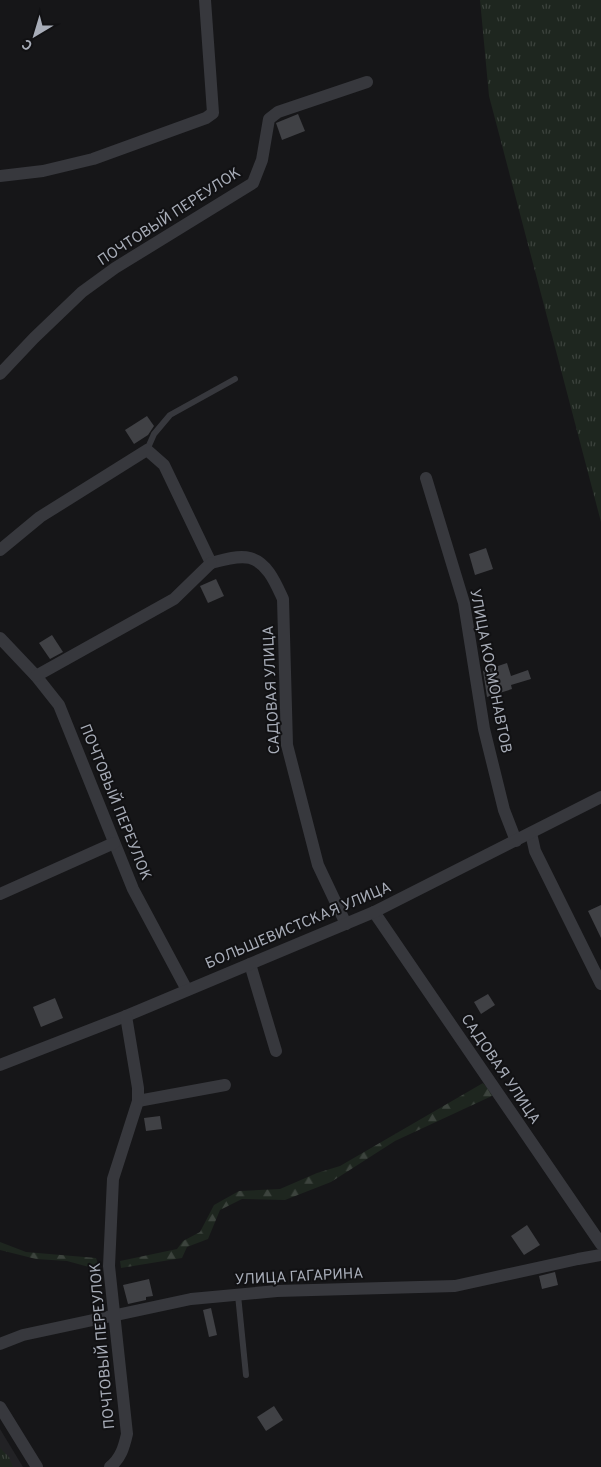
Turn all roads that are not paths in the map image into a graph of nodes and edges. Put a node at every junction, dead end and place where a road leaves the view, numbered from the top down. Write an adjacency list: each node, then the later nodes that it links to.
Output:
1 (205, 0): 3 (street)
2 (367, 82): 4 (street, ПОЧТОВЫЙ ПЕРЕУЛОК)
3 (0, 176)
4 (0, 374)
5 (235, 379): 6 (lane)
6 (147, 450): 8 (street); 9 (street)
7 (426, 478): 14 (street, УЛИЦА КОСМОНАВТОВ)
8 (0, 550)
9 (211, 563): 11 (street); 18 (street, САДОВАЯ УЛИЦА)
10 (0, 638): 11 (street, ПОЧТОВЫЙ ПЕРЕУЛОК)
11 (36, 676): 15 (street, ПОЧТОВЫЙ ПЕРЕУЛОК)
12 (601, 797): 13 (street, БОЛЬШЕВИСТСКАЯ УЛИЦА)
13 (531, 834): 14 (street, БОЛЬШЕВИСТСКАЯ УЛИЦА); 20 (street)
14 (516, 841): 17 (street, БОЛЬШЕВИСТСКАЯ УЛИЦА)
15 (114, 843): 16 (street); 21 (street, ПОЧТОВЫЙ ПЕРЕУЛОК)
16 (0, 894)
17 (374, 912): 18 (street, БОЛЬШЕВИСТСКАЯ УЛИЦА); 27 (street, САДОВАЯ УЛИЦА)
18 (346, 924): 19 (street, БОЛЬШЕВИСТСКАЯ УЛИЦА)
19 (250, 964): 21 (street, БОЛЬШЕВИСТСКАЯ УЛИЦА); 23 (street)
20 (601, 984)
21 (187, 990): 22 (street, БОЛЬШЕВИСТСКАЯ УЛИЦА)
22 (126, 1016): 24 (street, БОЛЬШЕВИСТСКАЯ УЛИЦА); 26 (street, ПОЧТОВЫЙ ПЕРЕУЛОК)
23 (276, 1051)
24 (0, 1065)
25 (225, 1085): 26 (street)
26 (138, 1101): 30 (street, ПОЧТОВЫЙ ПЕРЕУЛОК)
27 (601, 1244)
28 (601, 1255): 29 (street, УЛИЦА ГАГАРИНА)
29 (238, 1295): 30 (street, УЛИЦА ГАГАРИНА); 32 (lane)
30 (113, 1316): 31 (street, УЛИЦА ГАГАРИНА); 35 (street, ПОЧТОВЫЙ ПЕРЕУЛОК)
31 (0, 1344)
32 (246, 1375)
33 (0, 1407): 34 (street)
34 (37, 1467)
35 (110, 1467)

